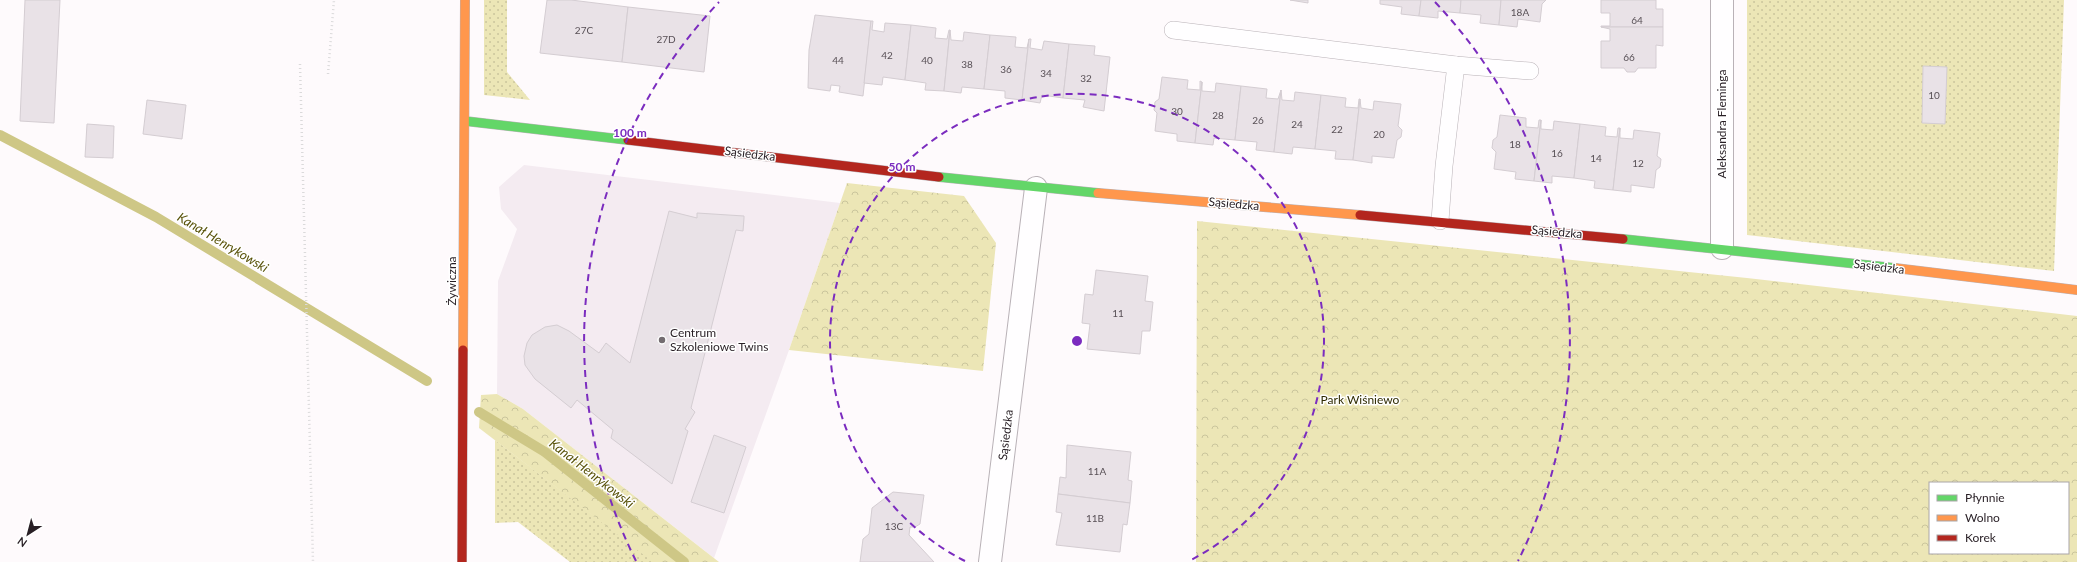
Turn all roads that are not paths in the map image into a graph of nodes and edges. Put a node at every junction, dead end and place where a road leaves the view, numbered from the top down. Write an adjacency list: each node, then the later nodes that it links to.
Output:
1 (465, 0): 6 (street, Żywiczna)
2 (1722, 0): 9 (street, Aleksandra Fleminga)
3 (1173, 30): 4 (lane)
4 (1456, 65): 5 (lane); 8 (lane)
5 (1530, 71)
6 (465, 120): 7 (street, Sąsiedzka); 11 (street, Żywiczna)
7 (1036, 188): 8 (street, Sąsiedzka); 12 (street, Sąsiedzka)
8 (1440, 221): 9 (street, Sąsiedzka)
9 (1722, 248): 10 (street, Sąsiedzka)
10 (2077, 290)
11 (462, 562)
12 (990, 562)

